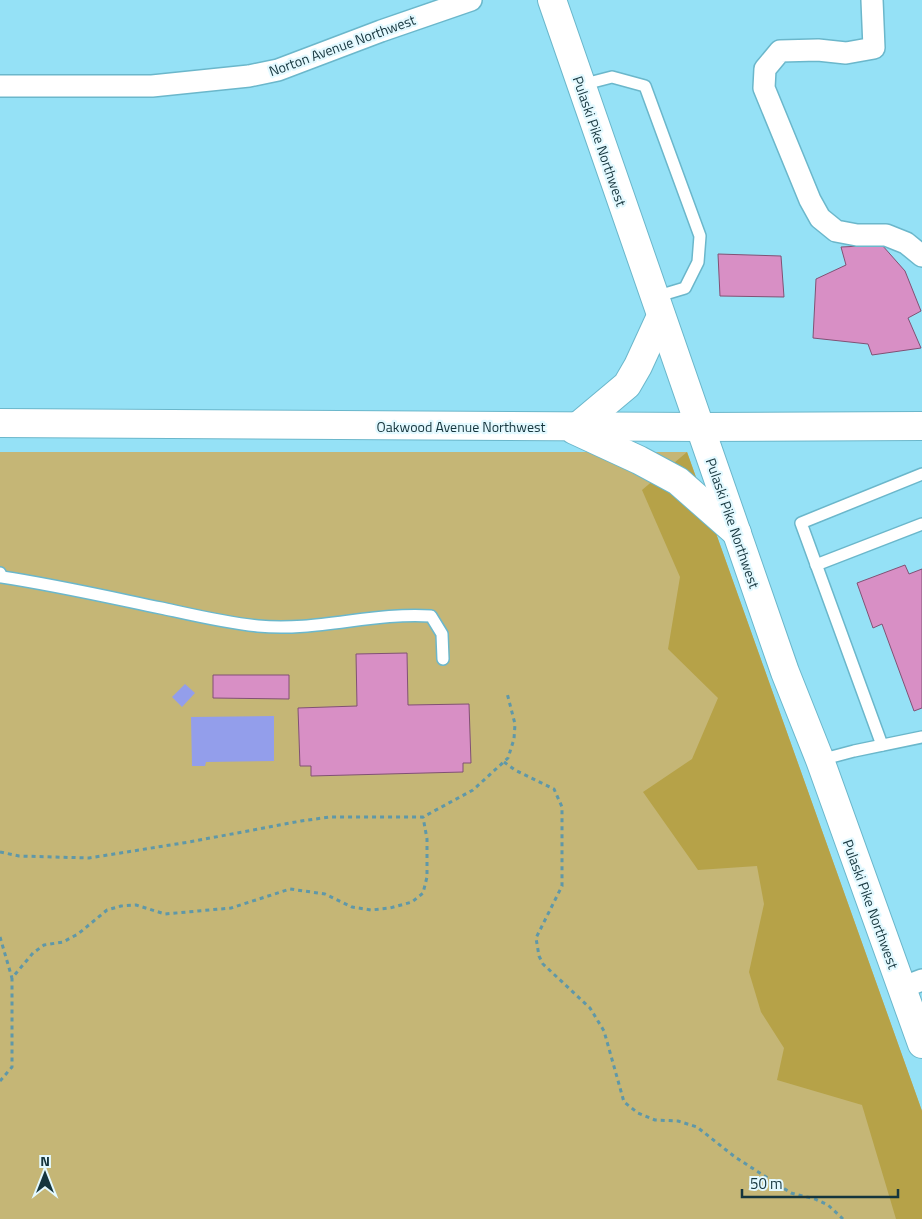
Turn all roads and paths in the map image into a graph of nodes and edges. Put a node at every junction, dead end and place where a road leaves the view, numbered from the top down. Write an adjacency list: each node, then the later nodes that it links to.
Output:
1 (472, 0): 5 (street, Norton Avenue Northwest)
2 (552, 0): 4 (street, Pulaski Pike Northwest)
3 (872, 0): 6 (street)
4 (581, 85): 7 (street, Pulaski Pike Northwest); 7 (lane)
5 (0, 86)
6 (922, 256)
7 (658, 307): 10 (street); 11 (street, Pulaski Pike Northwest)
8 (0, 423): 10 (street, Oakwood Avenue Northwest)
9 (922, 426): 11 (street, Oakwood Avenue Northwest)
10 (572, 427): 11 (street, Oakwood Avenue Northwest); 14 (street)
11 (700, 428): 14 (street, Pulaski Pike Northwest)
12 (922, 474): 15 (lane)
13 (922, 524): 15 (lane)
14 (737, 533): 21 (street, Pulaski Pike Northwest)
15 (816, 565): 20 (lane)
16 (0, 573): 17 (lane)
17 (443, 659)
18 (507, 692): 22 (path)
19 (922, 737): 20 (lane)
20 (882, 745): 21 (lane)
21 (820, 760): 27 (street, Pulaski Pike Northwest)
22 (504, 762): 23 (path); 30 (path)
23 (423, 818): 24 (path); 26 (path)
24 (0, 852)
25 (0, 938): 26 (path)
26 (12, 978): 29 (path)
27 (912, 984): 28 (street, Pulaski Pike Northwest)
28 (922, 1044)
29 (0, 1082)
30 (843, 1219)

